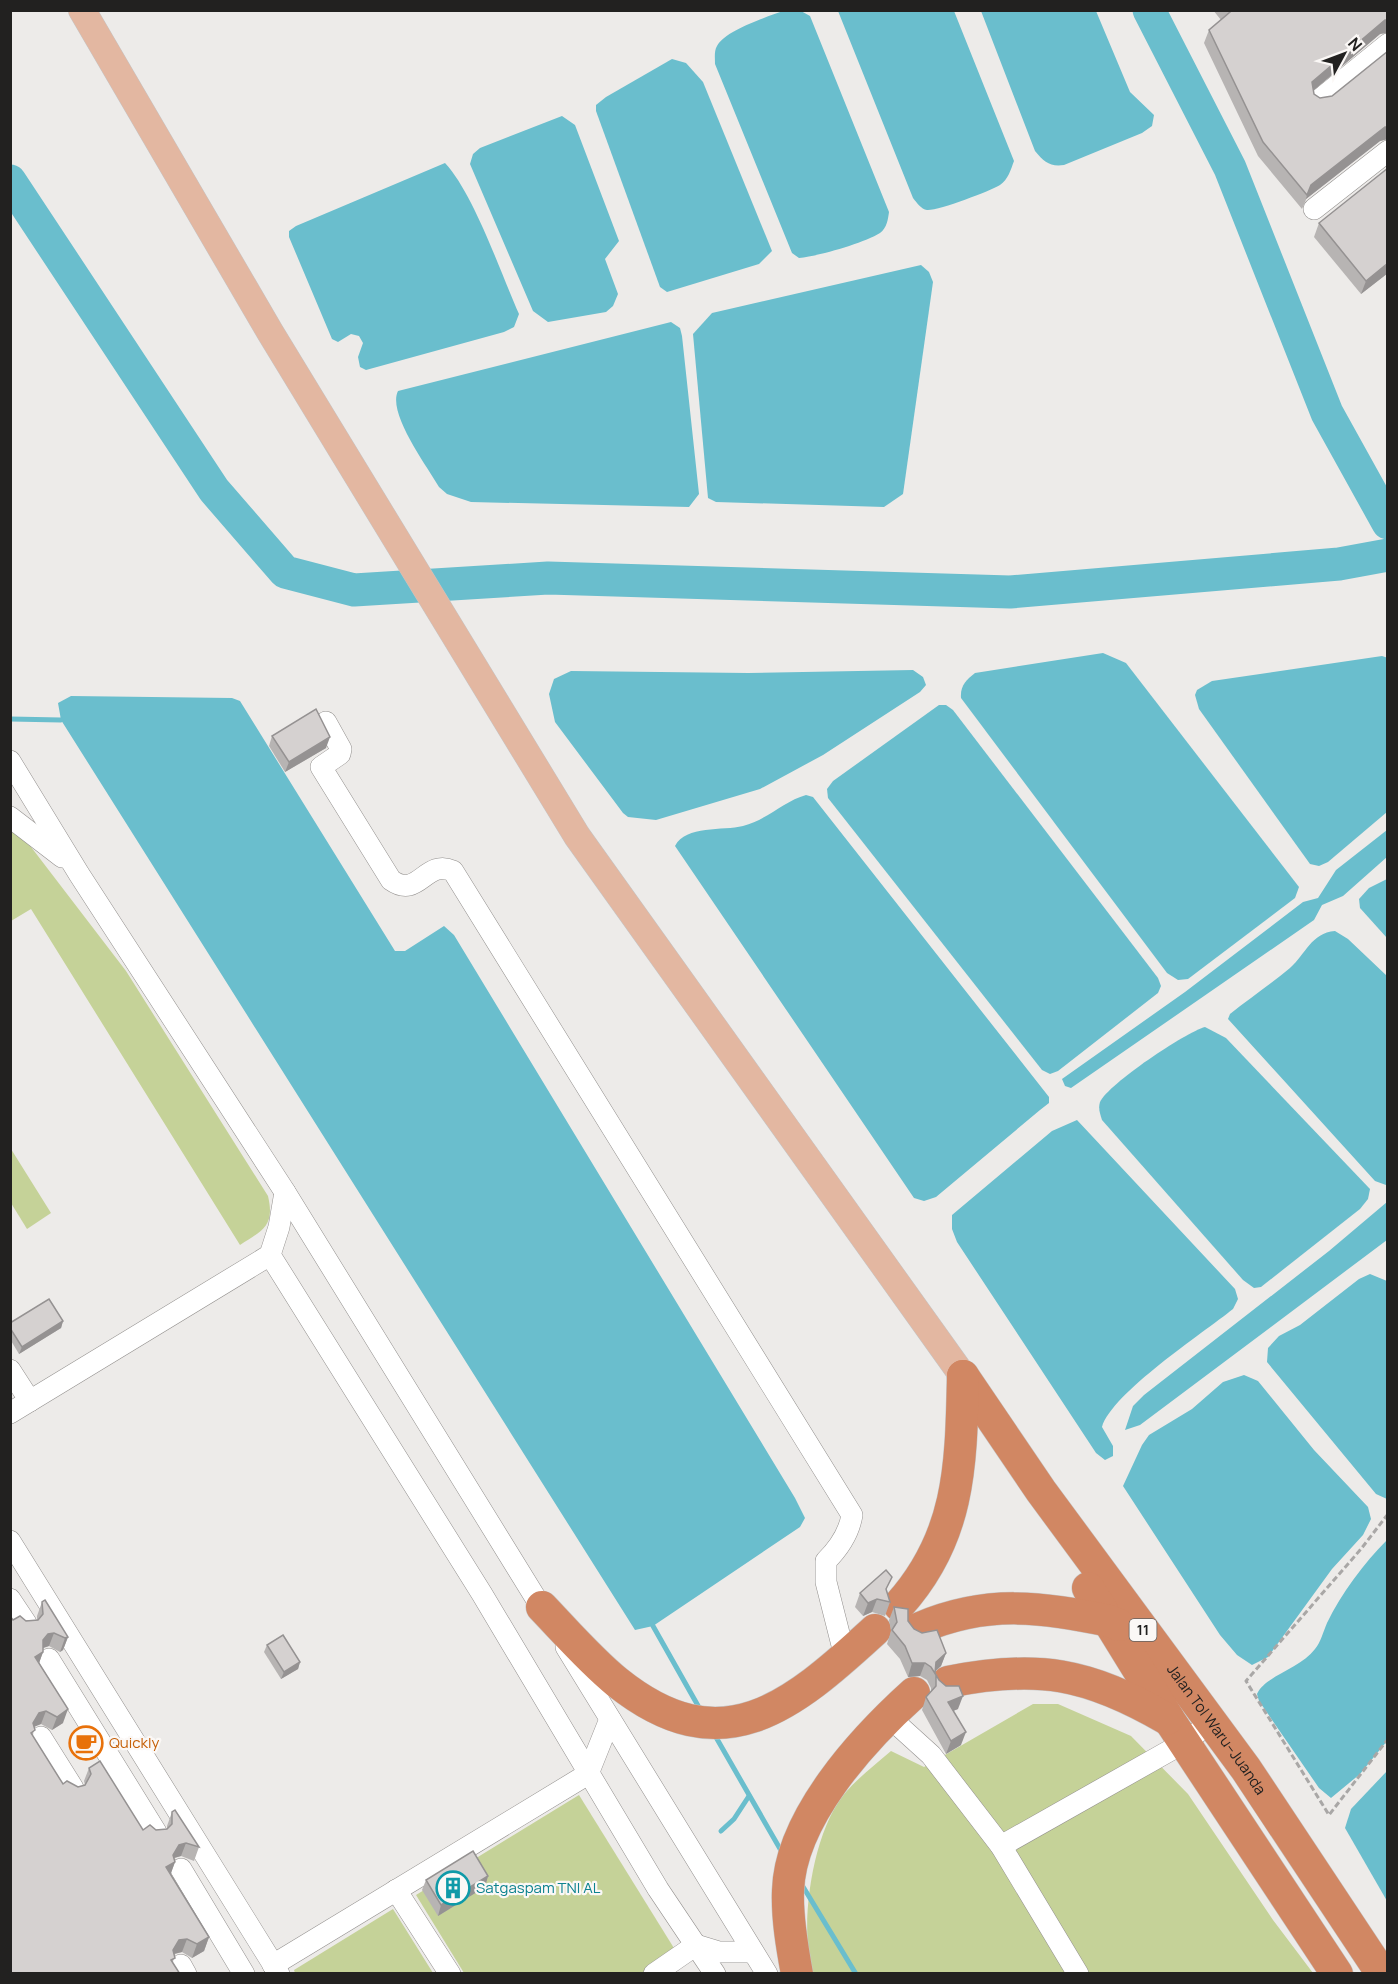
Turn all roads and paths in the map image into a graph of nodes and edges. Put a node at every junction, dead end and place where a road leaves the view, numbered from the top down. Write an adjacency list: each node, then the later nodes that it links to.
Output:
1 (82, 10): 13 (main road)
2 (1388, 44): 3 (street)
3 (1319, 100)
4 (1388, 151): 5 (street)
5 (1314, 209)
6 (326, 723): 26 (street)
7 (10, 761): 9 (street)
8 (10, 817): 9 (street)
9 (79, 874): 10 (street)
10 (285, 1192): 11 (street); 21 (street)
11 (270, 1255): 14 (street); 37 (street)
12 (10, 1370): 14 (street)
13 (963, 1376): 16 (highway, Jalan Tol Waru–Juanda / 11); 20 (highway)
14 (30, 1401): 15 (street)
15 (10, 1413)
16 (1041, 1491): 22 (highway, Jalan Tol Waru–Juanda / 11); 25 (highway, Jalan Tol Waru–Juanda / 11)
17 (1388, 1514): 36 (path)
18 (10, 1541): 45 (street)
19 (10, 1599): 23 (street)
20 (899, 1605)
21 (542, 1607): 29 (highway); 32 (street)
22 (1110, 1621): 24 (highway); 25 (highway); 34 (highway, Jalan Tol Waru–Juanda / 11)
23 (26, 1623)
24 (920, 1628)
25 (1150, 1640): 33 (highway, Jalan Tol Waru–Juanda / 11)
26 (844, 1657): 29 (highway); 29 (highway)
27 (49, 1659): 39 (street)
28 (948, 1682): 34 (highway)
29 (806, 1688)
30 (914, 1693): 31 (highway)
31 (888, 1716): 40 (street); 51 (highway)
32 (610, 1719): 37 (street); 44 (street)
33 (1210, 1723): 34 (street); 54 (highway, Jalan Tol Waru–Juanda / 11)
34 (1178, 1732): 40 (street); 53 (highway, Jalan Tol Waru–Juanda / 11)
35 (41, 1737): 38 (street)
36 (1388, 1739)
37 (588, 1773): 42 (street); 43 (street)
38 (73, 1788)
39 (156, 1832)
40 (1001, 1846): 52 (street)
41 (180, 1869): 46 (street)
42 (396, 1890): 45 (street); 47 (street)
43 (696, 1945): 44 (street); 48 (street); 49 (street)
44 (753, 1952): 50 (street)
45 (276, 1969)
46 (244, 1974)
47 (450, 1974)
48 (654, 1974)
49 (716, 1974)
50 (766, 1974)
51 (797, 1974)
52 (1078, 1974)
53 (1337, 1974)
54 (1382, 1974)

